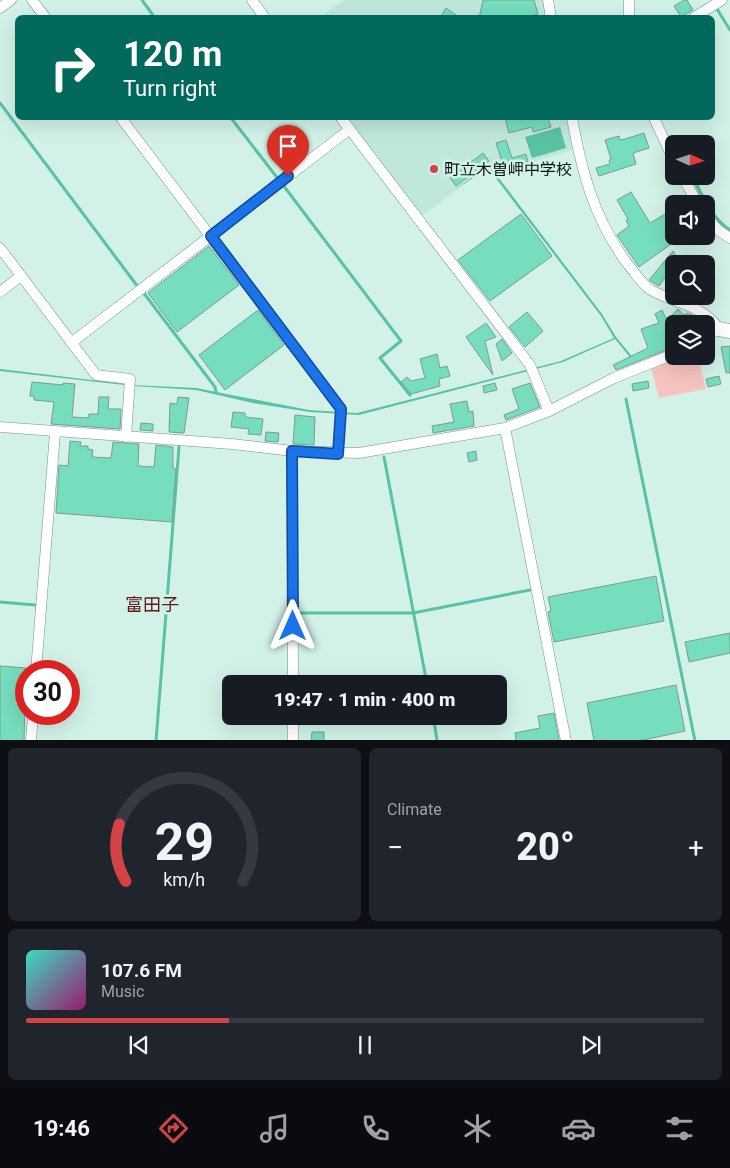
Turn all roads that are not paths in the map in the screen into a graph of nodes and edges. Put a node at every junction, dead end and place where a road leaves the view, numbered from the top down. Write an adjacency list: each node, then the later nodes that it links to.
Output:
1 (11, 0): 7 (street)
2 (32, 0): 8 (street)
3 (252, 0): 9 (street)
4 (548, 0): 10 (street)
5 (629, 0): 11 (street)
6 (722, 0): 12 (street)
7 (0, 8)
8 (44, 15)
9 (263, 15)
10 (550, 15)
11 (629, 15)
12 (698, 15)
13 (123, 120): 20 (street)
14 (343, 120): 17 (street)
15 (572, 120): 25 (street)
16 (655, 120): 18 (street)
17 (350, 129): 20 (street); 28 (street)
18 (665, 142)
19 (715, 226): 21 (street)
20 (211, 236): 26 (street); 34 (street)
21 (730, 238)
22 (0, 248): 23 (street)
23 (21, 276): 24 (street); 26 (street)
24 (0, 292)
25 (725, 330)
26 (71, 343): 32 (street)
27 (665, 358): 28 (street)
28 (549, 411): 30 (street)
29 (0, 427): 31 (street)
30 (505, 428): 34 (street); 41 (street)
31 (55, 433): 32 (street); 35 (street)
32 (126, 437): 33 (street)
33 (292, 451): 34 (street); 36 (street)
34 (338, 454)
35 (37, 660)
36 (293, 675)
37 (32, 725): 39 (street)
38 (293, 725): 40 (street)
39 (31, 740)
40 (293, 740)
41 (566, 740)

